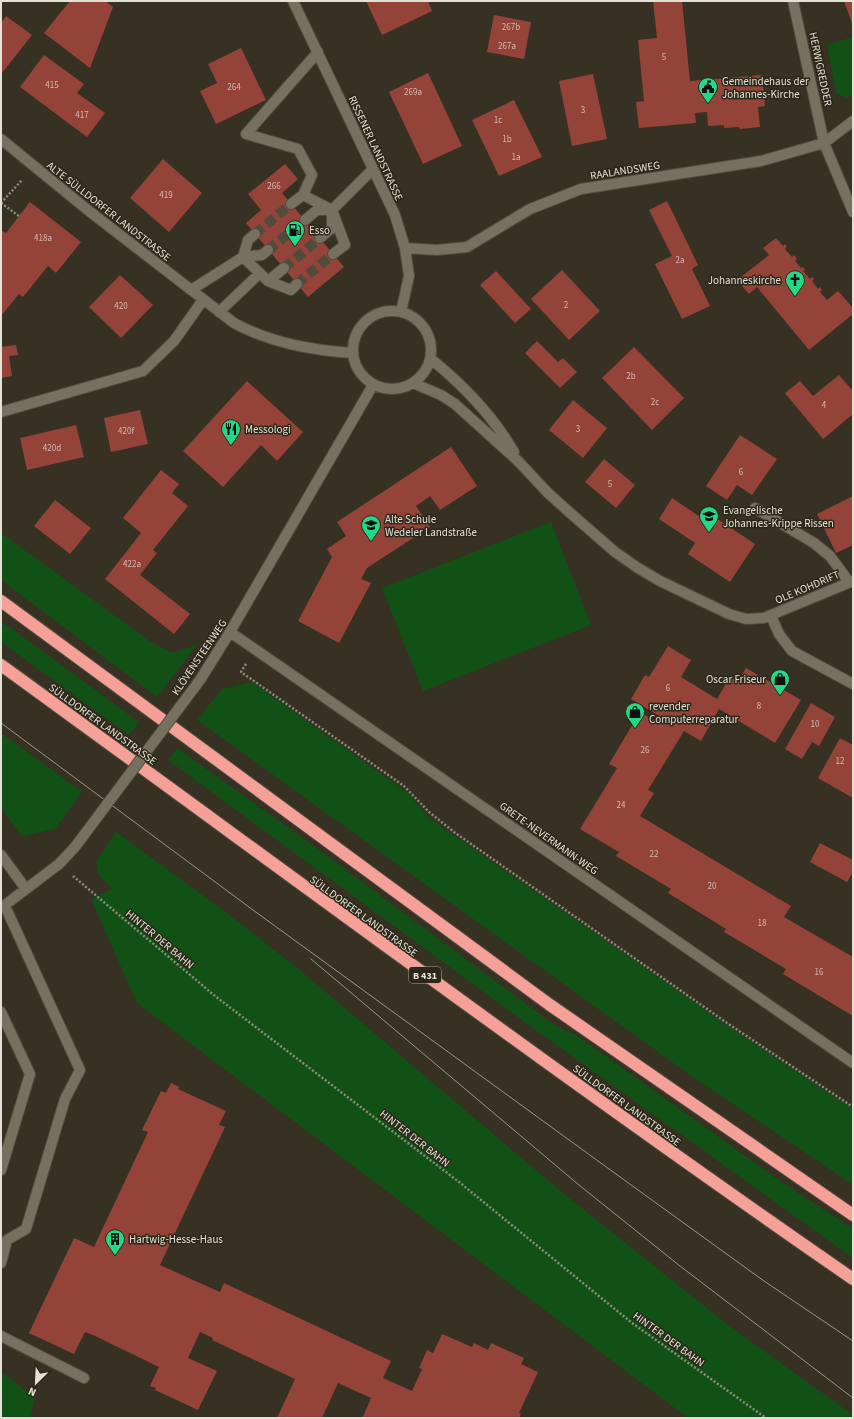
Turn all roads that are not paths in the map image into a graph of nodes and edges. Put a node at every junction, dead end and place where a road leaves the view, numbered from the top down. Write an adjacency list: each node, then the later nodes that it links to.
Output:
1 (294, 1): 3 (street, RISSENER LANDSTRASSE)
2 (793, 1): 6 (street, HERWIGREDDER)
3 (318, 52): 7 (street, RISSENER LANDSTRASSE); 8 (street)
4 (853, 121): 6 (street, RAALANDSWEG)
5 (1, 139): 23 (street, ALTE SÜLLDORFER LANDSTRASSE)
6 (824, 143): 11 (street, HERWIGREDDER); 15 (street, RAALANDSWEG)
7 (373, 169): 10 (street); 15 (street, RISSENER LANDSTRASSE)
8 (303, 195): 9 (street); 10 (street)
9 (291, 204)
10 (332, 210): 12 (street); 14 (street); 17 (street)
11 (853, 212)
12 (305, 220)
13 (255, 234): 18 (street)
14 (320, 238)
15 (405, 248): 26 (street, RISSENER LANDSTRASSE)
16 (268, 250): 18 (street)
17 (333, 254)
18 (243, 257): 20 (street); 23 (street)
19 (284, 268): 21 (street)
20 (260, 273): 21 (street); 25 (street)
21 (268, 281): 22 (street)
22 (297, 284)
23 (191, 290): 24 (street, ALTE SÜLLDORFER LANDSTRASSE)
24 (203, 300): 25 (street, ALTE SÜLLDORFER LANDSTRASSE); 31 (street)
25 (219, 312): 27 (street, ALTE SÜLLDORFER LANDSTRASSE)
26 (401, 312): 27 (street); 28 (street)
27 (352, 353): 30 (street)
28 (431, 358): 29 (street); 32 (street)
29 (413, 384): 30 (street); 32 (street)
30 (373, 385): 37 (street, KLÖVENSTEENWEG)
31 (1, 412)
32 (518, 461): 36 (street, OLE KOHDRIFT)
33 (755, 508): 34 (street)
34 (851, 581): 36 (street, OLE KOHDRIFT)
35 (1, 601): 46 (highway)
36 (771, 616): 39 (street)
37 (230, 632): 41 (street, KLÖVENSTEENWEG, bridge); 44 (street, GRETE-NEVERMANN-WEG)
38 (1, 665): 48 (highway, SÜLLDORFER LANDSTRASSE / B 431)
39 (853, 684)
40 (1, 855): 41 (street)
41 (26, 889): 42 (street, KLÖVENSTEENWEG)
42 (3, 907): 47 (street)
43 (1, 1012): 45 (street)
44 (853, 1063)
45 (1, 1170)
46 (853, 1215)
47 (1, 1263)
48 (853, 1279)
49 (1, 1336): 50 (street)
50 (84, 1378)

